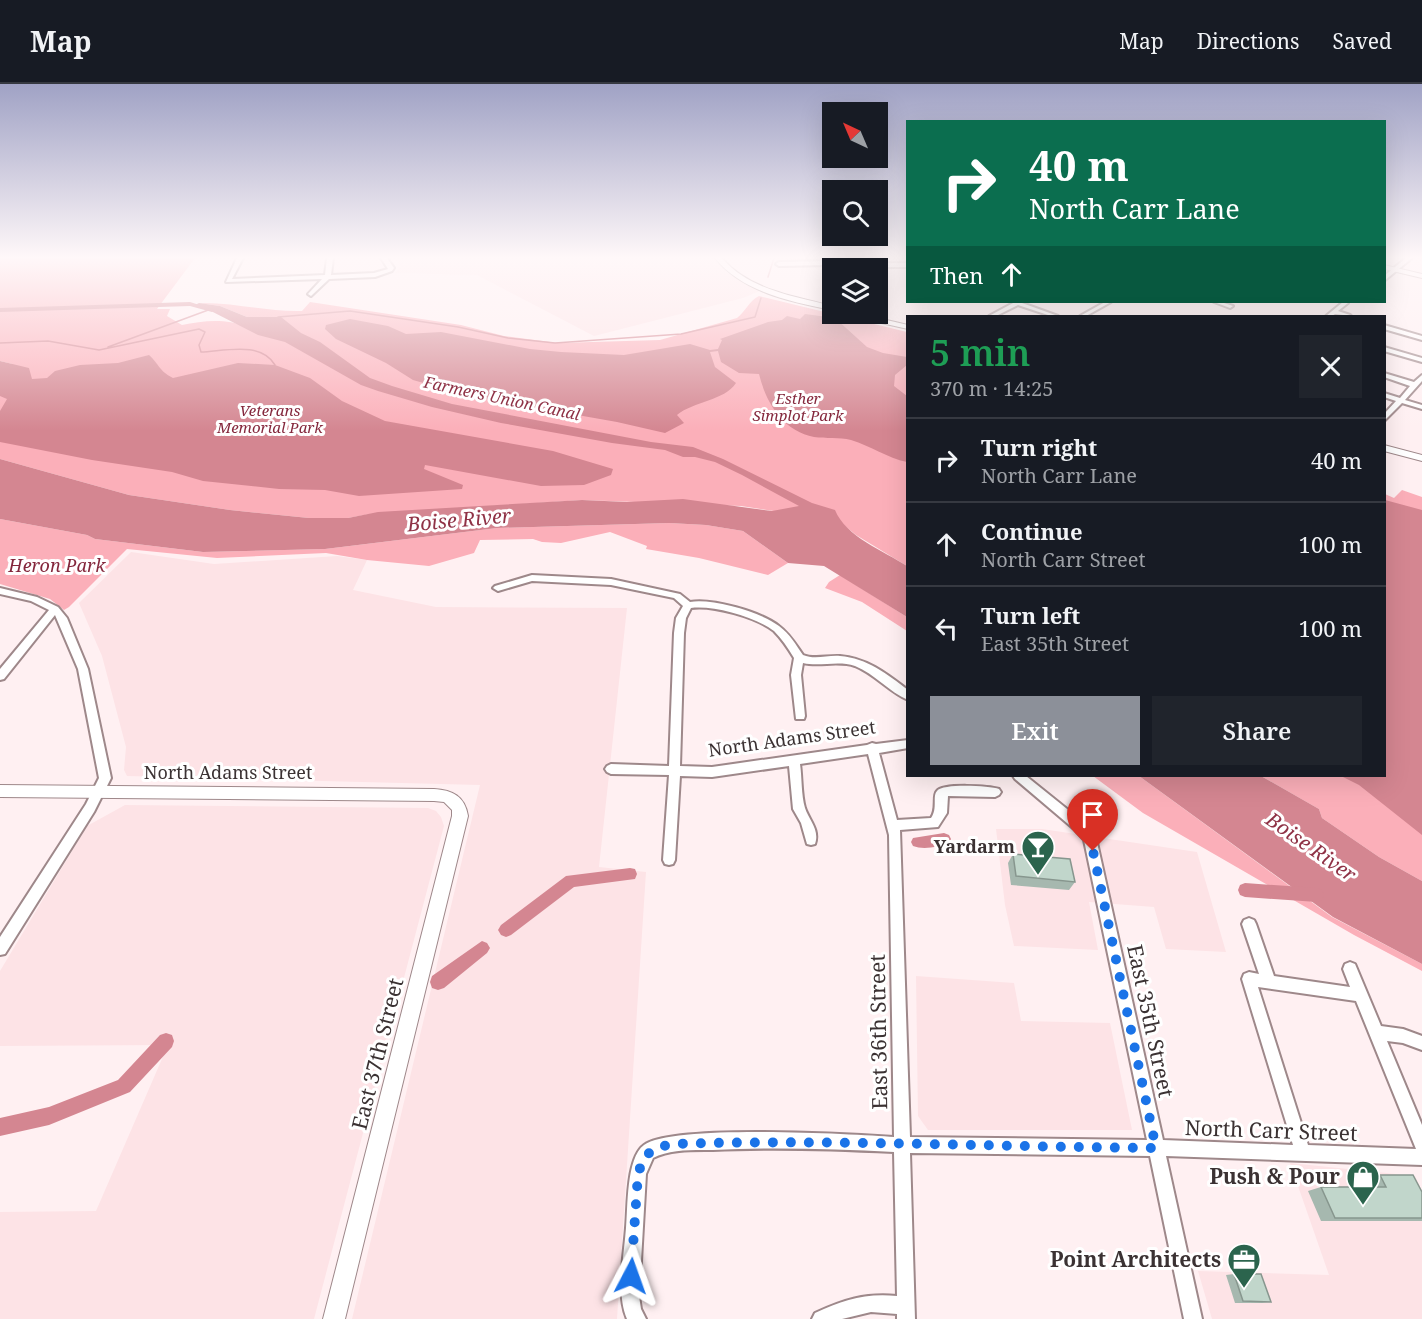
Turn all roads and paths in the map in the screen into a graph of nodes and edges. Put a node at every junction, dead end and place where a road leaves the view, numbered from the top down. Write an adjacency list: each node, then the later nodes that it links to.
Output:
1 (888, 317): 2 (street)
2 (906, 321)
3 (888, 322): 4 (street)
4 (906, 327)
5 (1386, 328): 6 (street)
6 (1422, 338)
7 (1386, 350): 8 (street)
8 (1422, 360)
9 (1386, 376): 11 (street)
10 (1422, 377): 11 (street)
11 (1415, 385): 13 (street)
12 (1386, 396): 13 (street)
13 (1401, 400): 14 (street); 15 (street)
14 (1422, 407)
15 (1386, 417)
16 (1386, 442): 18 (street)
17 (1386, 448): 18 (street)
18 (1408, 453): 19 (street)
19 (1422, 458)
20 (498, 588): 22 (street)
21 (0, 591): 23 (street)
22 (688, 606): 24 (street); 32 (street)
23 (55, 609): 25 (street); 35 (street)
24 (799, 658): 26 (street); 27 (street)
25 (0, 676)
26 (906, 695)
27 (800, 716)
28 (906, 744): 29 (street, North Adams Street)
29 (872, 747): 30 (street, North Adams Street); 38 (street, East 36th Street)
30 (794, 759): 32 (street, North Adams Street); 39 (street)
31 (610, 769): 32 (street, North Adams Street)
32 (674, 771): 40 (street)
33 (1020, 777): 50 (street, East 35th Street)
34 (0, 791): 35 (street, North Adams Street)
35 (100, 792): 37 (street, North Adams Street); 42 (street)
36 (995, 792): 38 (street)
37 (455, 801): 54 (street, East 37th Street)
38 (892, 825): 49 (street, East 36th Street)
39 (810, 840)
40 (669, 860)
41 (1250, 924): 44 (street)
42 (0, 949)
43 (1350, 969): 45 (street)
44 (1269, 982): 45 (street); 51 (street)
45 (1360, 995): 46 (street)
46 (1375, 1033): 47 (street); 48 (street)
47 (1422, 1043)
48 (1422, 1144)
49 (902, 1145): 50 (street, North Carr Street); 53 (street, East 36th Street); 55 (street, North Carr Street)
50 (1156, 1148): 51 (street, North Carr Street); 57 (street, East 35th Street)
51 (1303, 1153): 52 (street, North Carr Street)
52 (1422, 1157)
53 (906, 1313): 56 (street)
54 (334, 1319)
55 (638, 1319)
56 (821, 1319)
57 (1193, 1319)

